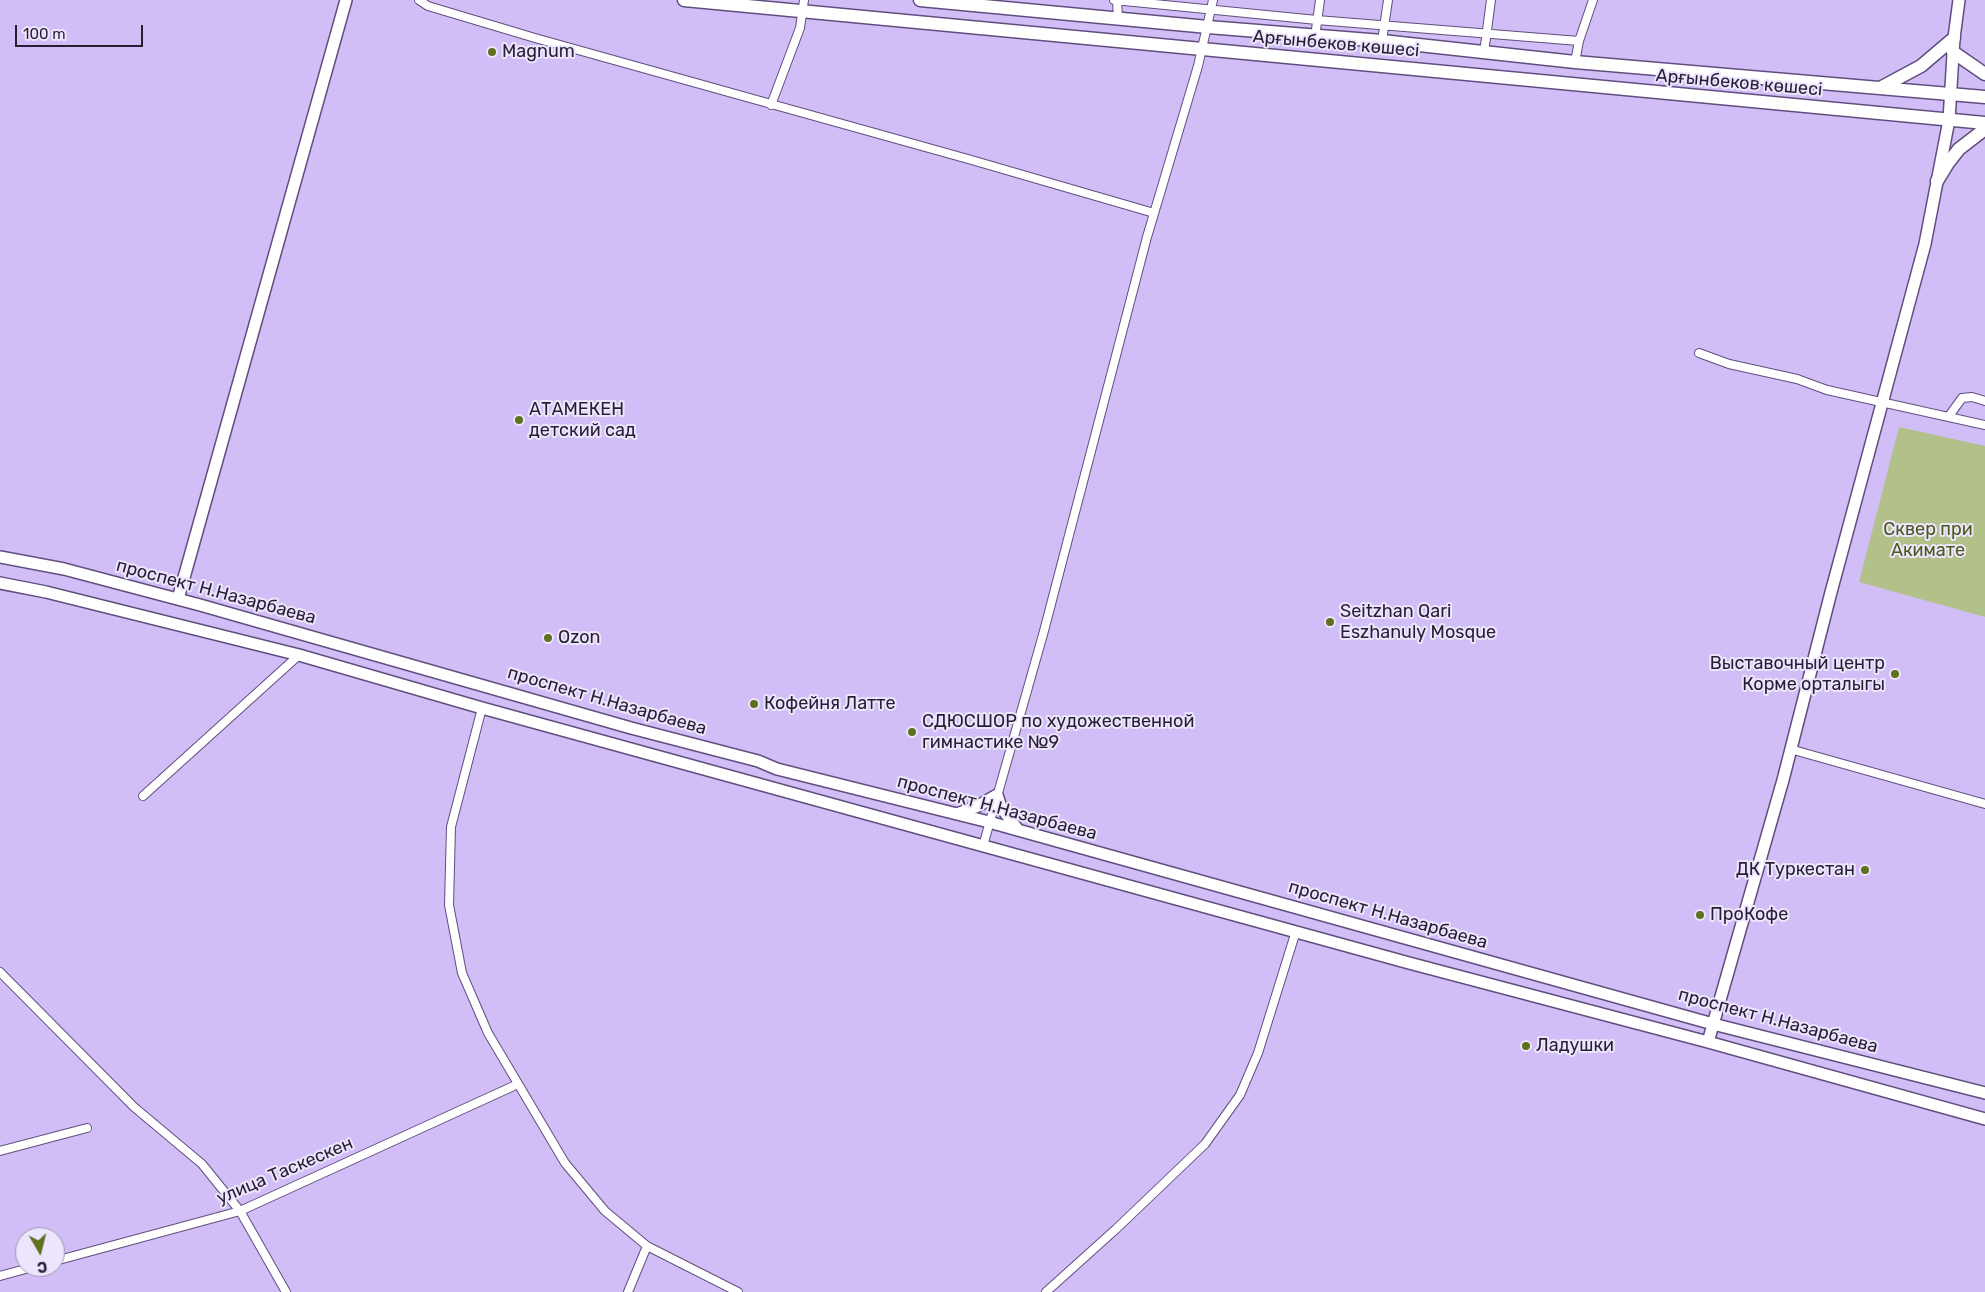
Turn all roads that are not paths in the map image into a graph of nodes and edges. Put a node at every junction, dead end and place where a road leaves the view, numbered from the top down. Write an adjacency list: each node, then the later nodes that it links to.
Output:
1 (346, 0): 45 (main road)
2 (418, 0): 32 (street)
3 (684, 0): 13 (main road, Арғынбеков көшесі)
4 (922, 0): 15 (main road, Арғынбеков көшесі)
5 (1116, 0): 14 (street); 15 (street)
6 (1213, 0): 14 (street)
7 (1320, 0): 16 (street)
8 (1388, 0): 17 (street)
9 (1491, 0): 19 (street)
10 (1602, 0): 12 (street)
11 (1959, 0): 21 (main road)
12 (1593, 3): 23 (street)
13 (803, 6): 24 (main road, Арғынбеков көшесі); 32 (street)
14 (1211, 10): 16 (street); 18 (street)
15 (1118, 18): 18 (main road, Арғынбеков көшесі)
16 (1317, 20): 17 (street); 20 (street)
17 (1384, 25): 19 (street); 22 (street)
18 (1208, 27): 20 (main road, Арғынбеков көшесі); 24 (street)
19 (1486, 34): 23 (street); 26 (street)
20 (1315, 37): 22 (main road, Арғынбеков көшесі)
21 (1954, 38): 25 (main road); 29 (main road)
22 (1382, 41): 26 (main road, Арғынбеков көшесі)
23 (1578, 41): 27 (street)
24 (1202, 49): 33 (main road, Арғынбеков көшесі); 37 (street)
25 (1954, 52): 28 (main road); 30 (main road)
26 (1484, 53): 27 (main road, Арғынбеков көшесі)
27 (1575, 62): 29 (main road, Арғынбеков көшесі)
28 (1985, 74)
29 (1880, 88): 30 (main road, Арғынбеков көшесі)
30 (1951, 95): 31 (main road, Арғынбеков көшесі); 33 (main road)
31 (1985, 97)
32 (771, 105): 37 (street)
33 (1949, 120): 34 (main road, Арғынбеков көшесі); 36 (main road)
34 (1985, 123)
35 (1985, 129): 36 (main road)
36 (1937, 181): 40 (main road)
37 (1154, 213): 49 (street)
38 (1699, 353): 40 (street)
39 (1985, 401): 41 (street)
40 (1883, 402): 41 (street); 48 (main road)
41 (1948, 416): 42 (street)
42 (1985, 425)
43 (0, 557): 45 (main road, проспект Н.Назарбаева)
44 (0, 583): 46 (main road)
45 (178, 599): 52 (main road, проспект Н.Назарбаева)
46 (300, 655): 47 (main road); 50 (street)
47 (482, 708): 55 (main road); 60 (street)
48 (1790, 749): 51 (street); 58 (main road)
49 (997, 795): 52 (main road); 53 (street); 54 (main road)
50 (143, 796)
51 (1985, 804)
52 (957, 814): 53 (main road, проспект Н.Назарбаева)
53 (989, 822): 54 (main road, проспект Н.Назарбаева); 55 (street)
54 (1018, 830): 58 (main road, проспект Н.Назарбаева)
55 (983, 846): 56 (main road)
56 (1296, 931): 59 (main road); 73 (street)
57 (0, 972): 65 (street)
58 (1713, 1024): 59 (main road); 61 (main road, проспект Н.Назарбаева)
59 (1708, 1042): 62 (main road)
60 (518, 1084): 65 (street, улица Таскескен); 66 (street)
61 (1985, 1092)
62 (1985, 1119)
63 (87, 1128): 64 (street)
64 (0, 1151)
65 (240, 1211): 67 (street, улица Таскескен); 70 (street)
66 (648, 1246): 71 (street); 72 (street)
67 (65, 1258)
68 (15, 1272): 69 (street)
69 (0, 1276)
70 (286, 1292)
71 (628, 1292)
72 (738, 1292)
73 (1046, 1292)

